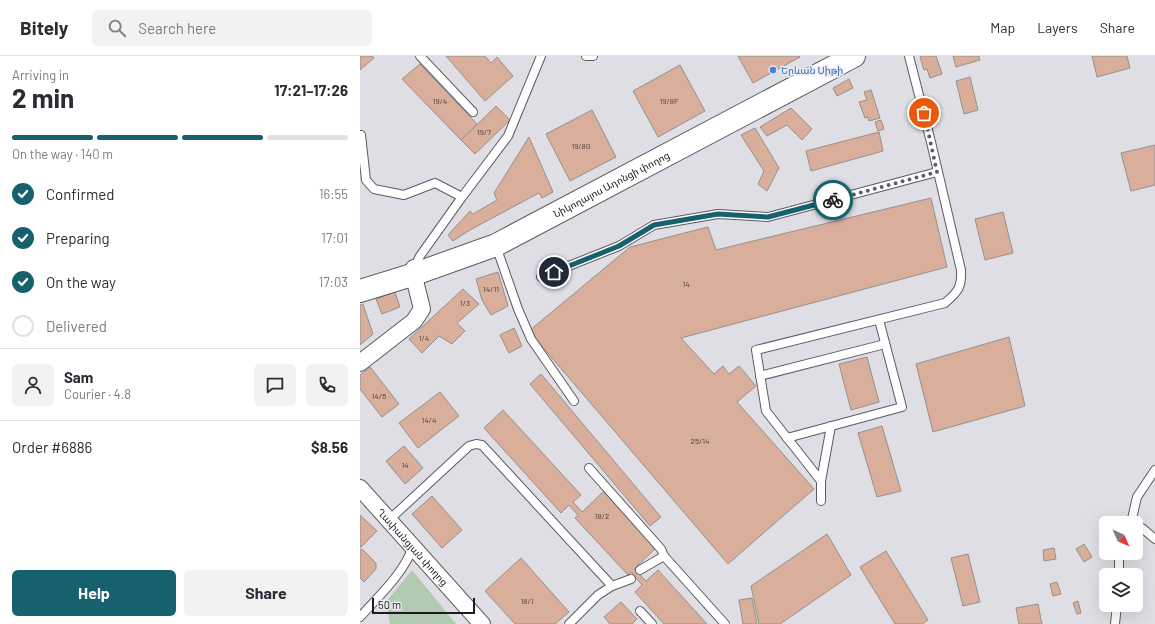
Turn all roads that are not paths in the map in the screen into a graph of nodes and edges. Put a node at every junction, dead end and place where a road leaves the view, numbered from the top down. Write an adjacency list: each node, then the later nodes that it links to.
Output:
1 (420, 56): 8 (lane)
2 (541, 56): 11 (lane)
3 (586, 56): 4 (lane)
4 (593, 56)
5 (854, 56): 7 (street, Նիկողայոս Ադոնցի փողոց)
6 (909, 56): 10 (lane)
7 (827, 65): 12 (street, Նիկողայոս Ադոնցի փողոց); 13 (street, Նիկողայոս Ադոնցի փողոց)
8 (473, 112)
9 (361, 135): 11 (lane)
10 (937, 172): 14 (lane); 17 (lane)
11 (462, 197): 13 (lane)
12 (496, 245): 13 (street, Նիկողայոս Ադոնցի փողոց); 21 (lane)
13 (414, 271): 15 (street, Նիկողայոս Ադոնցի փողոց); 16 (street, Նիկողայոս Ադոնցի փողոց); 19 (street)
14 (541, 278)
15 (360, 284)
16 (360, 291)
17 (879, 320): 18 (lane); 20 (lane)
18 (885, 344): 20 (lane); 22 (lane)
19 (360, 363)
20 (760, 376): 23 (lane)
21 (574, 401)
22 (831, 426): 23 (lane); 26 (lane)
23 (787, 438): 26 (lane)
24 (589, 468): 34 (lane)
25 (1155, 470): 29 (lane)
26 (821, 482): 28 (lane)
27 (360, 488): 30 (street, Ղափանցյան փողոց)
28 (821, 501)
29 (1133, 516)
30 (389, 520): 33 (street, Ղափանցյան փողոց); 37 (lane)
31 (1143, 529): 32 (lane)
32 (1155, 539)
33 (413, 547): 40 (lane); 41 (street, Ղափանցյան փողոց)
34 (664, 556): 35 (lane); 44 (lane)
35 (640, 570)
36 (631, 579): 37 (lane)
37 (612, 586): 42 (lane)
38 (640, 611): 43 (lane)
39 (1116, 612): 45 (lane)
40 (360, 617)
41 (482, 624)
42 (569, 624)
43 (652, 624)
44 (725, 624)
45 (1115, 624)

